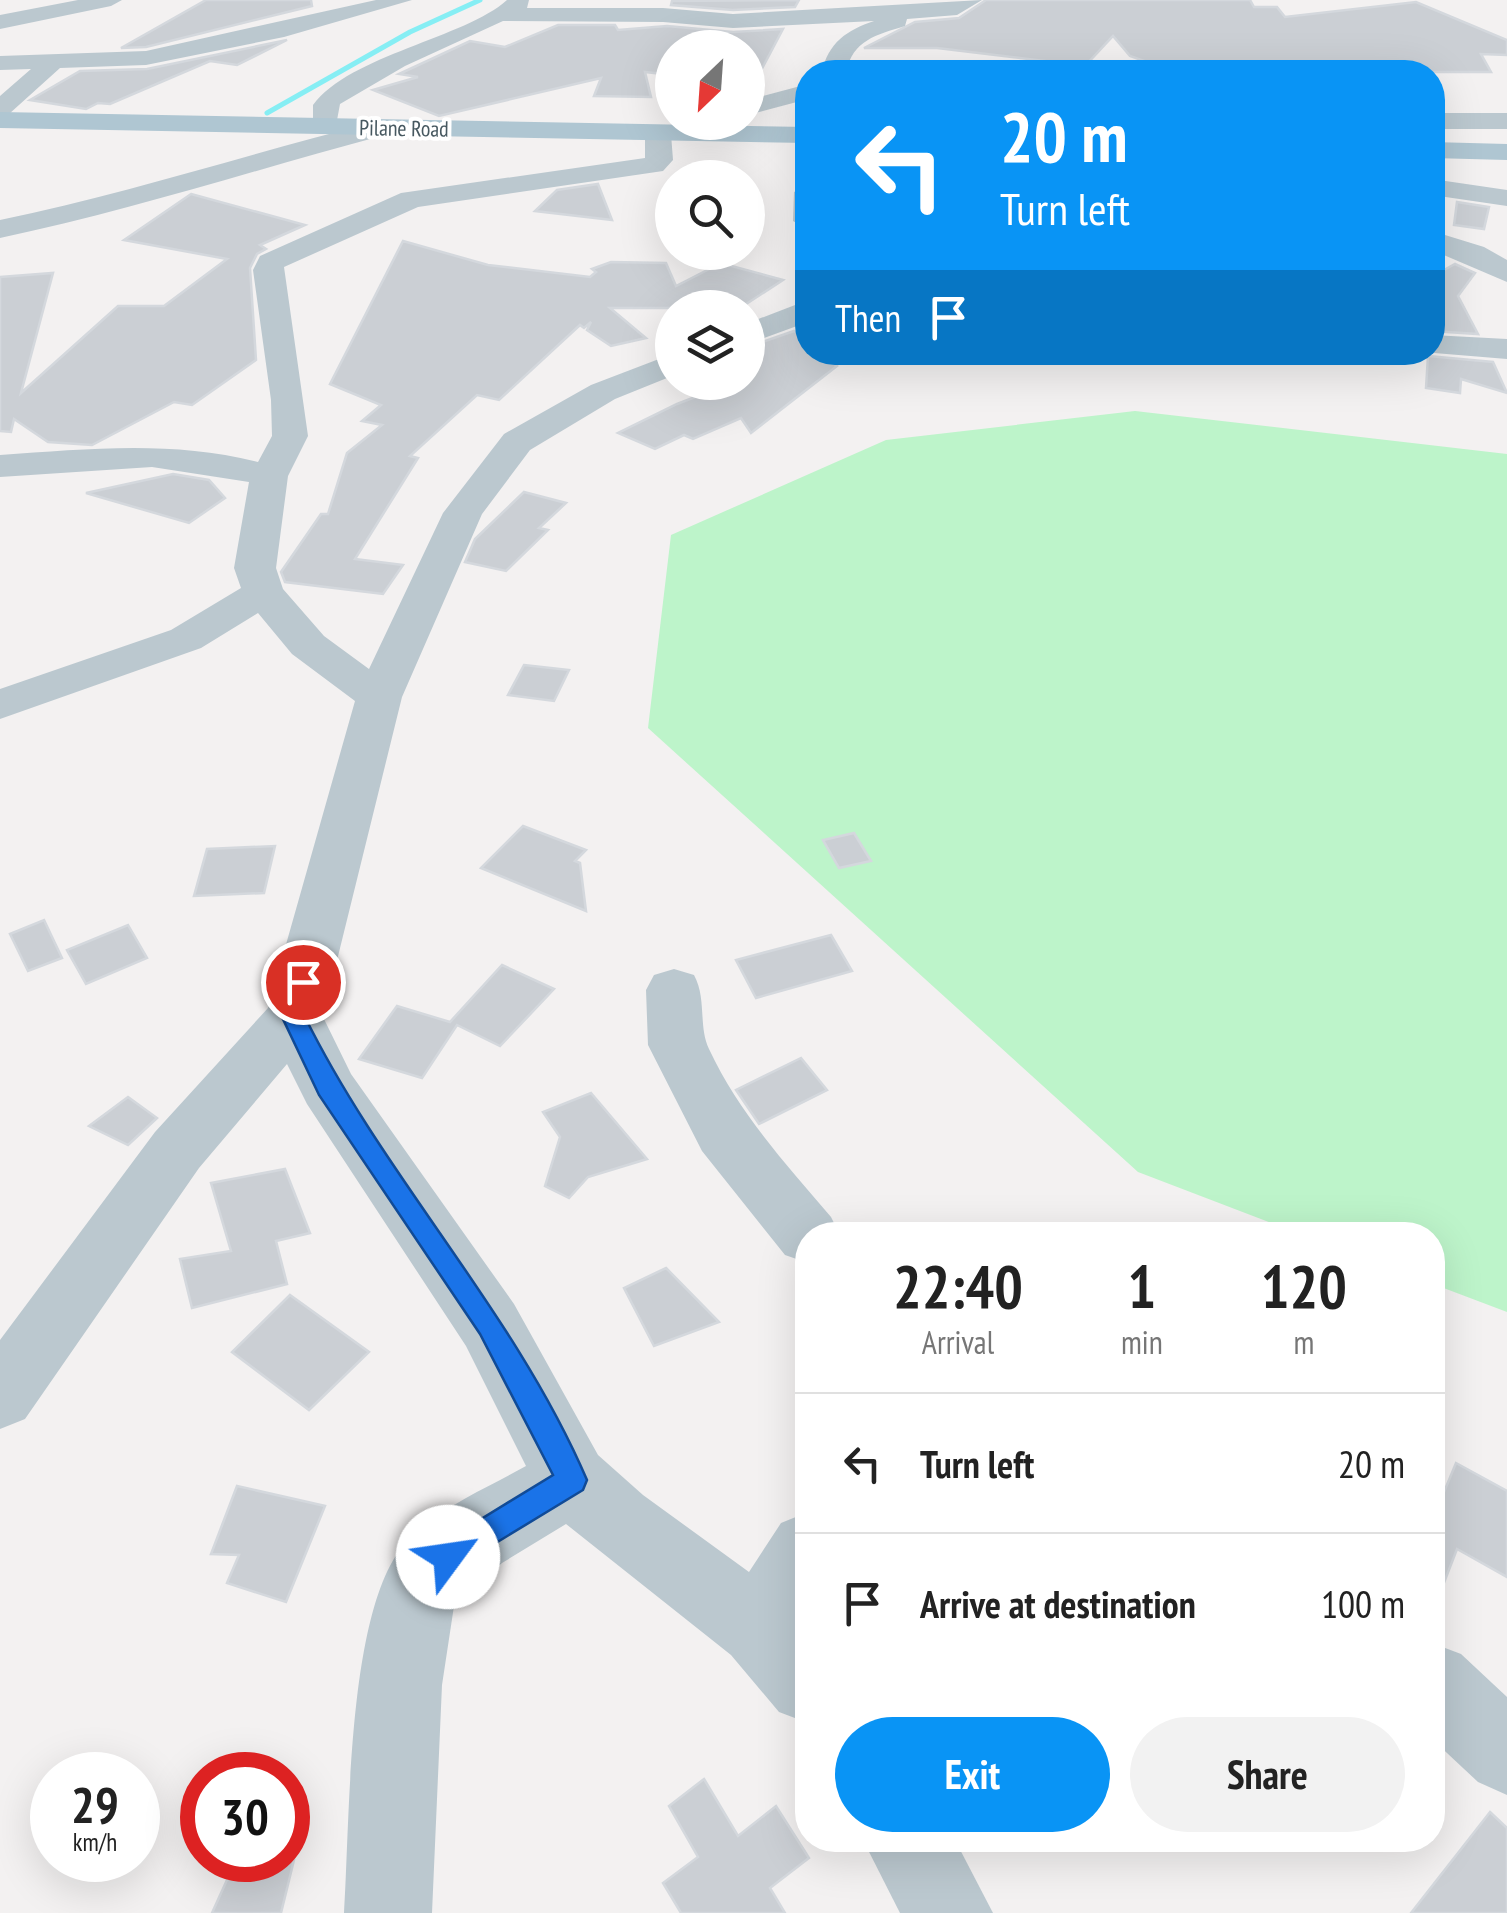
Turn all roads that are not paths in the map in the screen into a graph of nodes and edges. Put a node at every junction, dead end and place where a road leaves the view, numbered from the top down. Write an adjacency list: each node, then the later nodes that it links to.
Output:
1 (22, 0): 8 (street)
2 (111, 0): 8 (street)
3 (401, 0): 12 (street)
4 (970, 0): 6 (street)
5 (517, 5): 7 (street); 21 (street)
6 (926, 6): 9 (street); 13 (street)
7 (660, 7): 9 (street)
8 (44, 13): 10 (street)
9 (732, 21): 11 (street)
10 (0, 22)
11 (775, 41)
12 (54, 60): 14 (street); 17 (street)
13 (832, 60)
14 (0, 63)
15 (795, 95): 16 (street)
16 (765, 103)
17 (0, 110)
18 (0, 120): 21 (main road, Pilane Road)
19 (1445, 121): 20 (street)
20 (1507, 121)
21 (326, 126): 25 (main road, Pilane Road)
22 (655, 129): 25 (main road, Pilane Road)
23 (765, 133): 24 (main road, Pilane Road)
24 (795, 134)
25 (375, 135): 31 (street)
26 (663, 140): 42 (street)
27 (1445, 150): 28 (main road)
28 (1507, 152)
29 (1445, 189): 30 (street)
30 (1507, 198)
31 (0, 229)
32 (1445, 244): 34 (street)
33 (1445, 251): 34 (street)
34 (1473, 253): 35 (street)
35 (1507, 273)
36 (795, 315): 37 (street)
37 (765, 327)
38 (1445, 346): 39 (street)
39 (1507, 348)
40 (655, 372): 44 (street)
41 (0, 466): 42 (street)
42 (269, 476): 43 (street)
43 (263, 592): 44 (street); 45 (street)
44 (379, 697): 47 (street)
45 (0, 705)
46 (674, 990): 48 (street)
47 (294, 1017): 49 (street); 50 (street)
48 (796, 1222)
49 (0, 1396)
50 (572, 1480): 52 (street); 57 (street)
51 (795, 1570): 52 (street)
52 (759, 1627): 53 (street)
53 (795, 1668)
54 (1445, 1695): 55 (street)
55 (1507, 1752)
56 (913, 1852): 58 (street)
57 (388, 1913)
58 (949, 1913)

